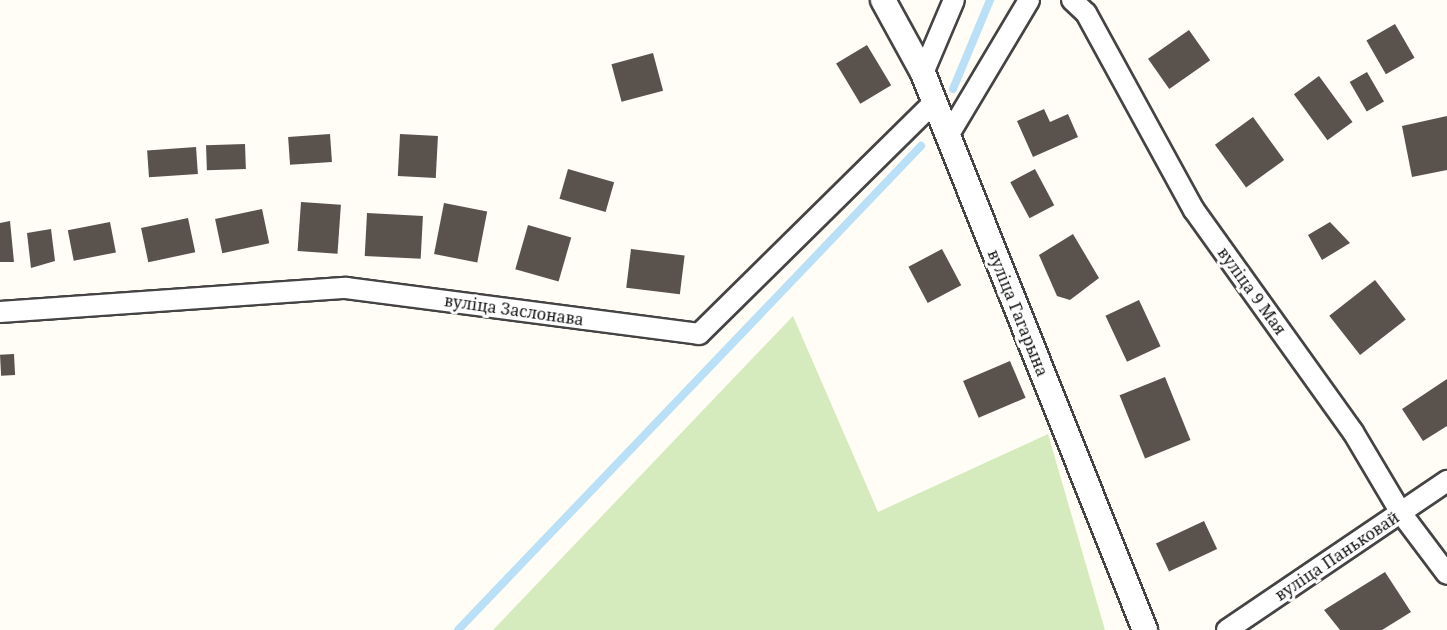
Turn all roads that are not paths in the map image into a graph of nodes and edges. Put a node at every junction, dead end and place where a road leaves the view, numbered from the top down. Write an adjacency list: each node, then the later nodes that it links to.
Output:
1 (883, 0): 5 (street, вуліца Гагарына)
2 (954, 0): 5 (street)
3 (1029, 0): 7 (street)
4 (1072, 0): 10 (street, вуліца 9 Мая)
5 (923, 73): 6 (street, вуліца Гагарына)
6 (934, 102): 7 (street, вуліца Гагарына); 8 (street, вуліца Заслонава)
7 (948, 136): 12 (street, вуліца Гагарына)
8 (0, 312)
9 (1447, 481): 10 (street, вуліца Паньковай)
10 (1401, 513): 11 (street, вуліца 9 Мая); 13 (street, вуліца Паньковай)
11 (1447, 574)
12 (1145, 630)
13 (1227, 630)

